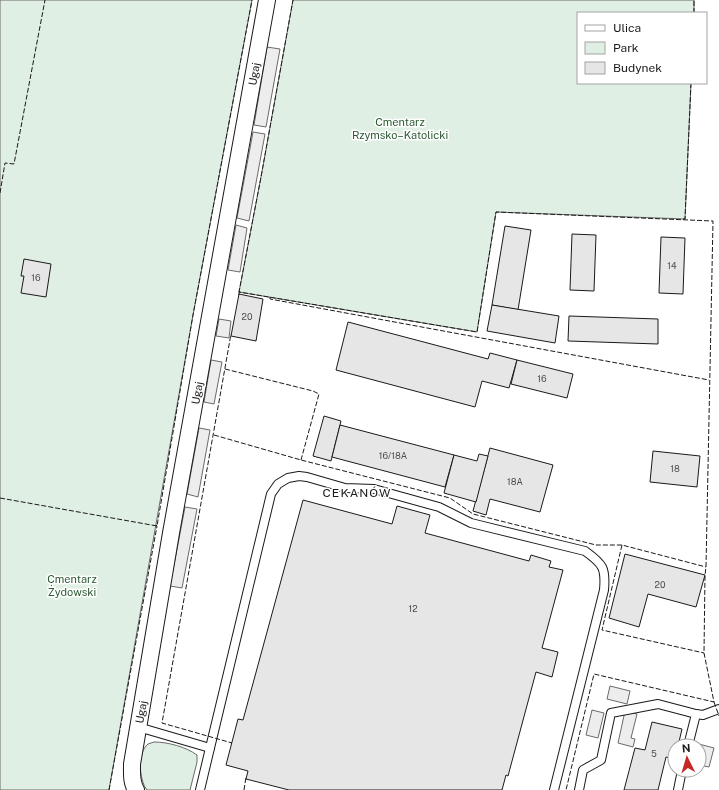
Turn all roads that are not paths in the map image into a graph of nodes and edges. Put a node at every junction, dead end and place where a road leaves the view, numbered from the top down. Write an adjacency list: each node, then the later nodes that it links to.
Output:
1 (267, 0): 4 (street, Ugaj)
2 (719, 709): 3 (lane)
3 (696, 714): 5 (lane); 11 (lane)
4 (138, 727): 6 (lane); 8 (street, Ugaj)
5 (690, 738)
6 (210, 748): 9 (lane); 10 (lane)
7 (680, 778): 12 (lane)
8 (135, 788)
9 (200, 790)
10 (554, 790)
11 (579, 790)
12 (678, 790)

